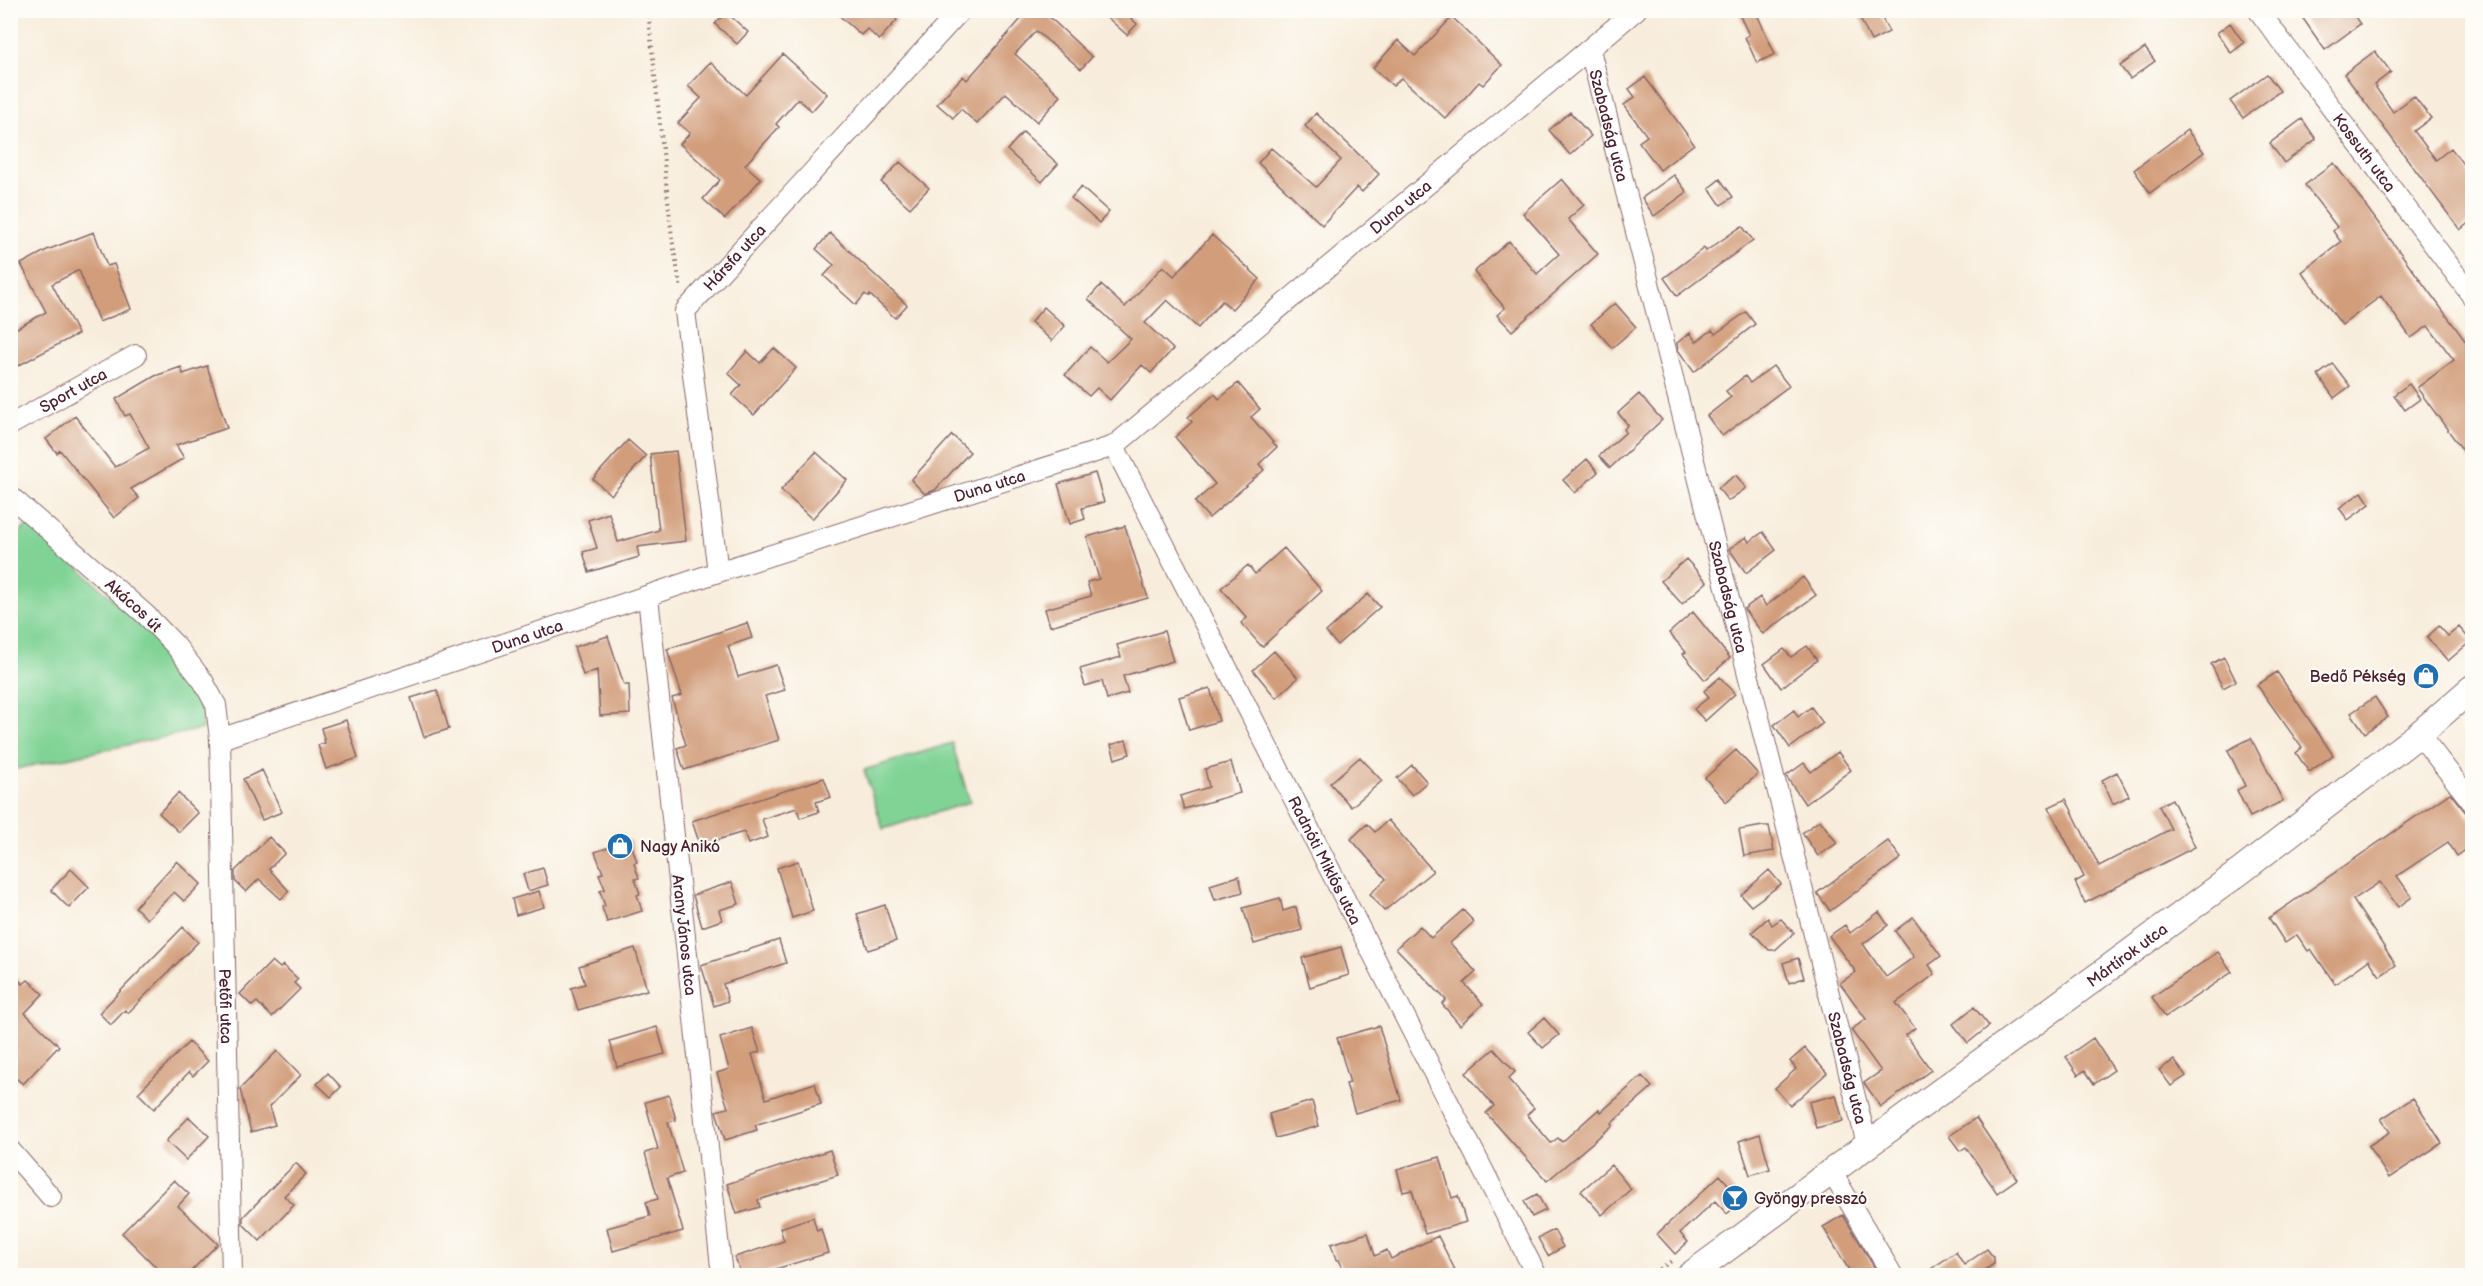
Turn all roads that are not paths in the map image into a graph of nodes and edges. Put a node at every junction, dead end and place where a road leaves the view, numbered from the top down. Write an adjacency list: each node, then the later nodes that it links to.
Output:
1 (961, 10): 10 (street, Hársfa utca)
2 (1636, 10): 4 (street, Duna utca)
3 (2258, 10): 5 (street, Kossuth utca)
4 (1590, 50): 8 (street, Duna utca); 16 (street, Szabadság utca)
5 (2472, 296)
6 (136, 355): 7 (street, Sport utca)
7 (10, 424)
8 (1114, 446): 10 (street, Duna utca); 22 (street, Radnóti Miklós utca)
9 (10, 496): 14 (street, Akácos út)
10 (718, 572): 11 (street, Duna utca)
11 (648, 597): 14 (street, Duna utca); 21 (street, Arany János utca)
12 (2472, 688): 13 (main road, Mártírok utca)
13 (2419, 734): 15 (street); 16 (main road, Mártírok utca)
14 (220, 739): 20 (street, Petőfi utca)
15 (2472, 802)
16 (1867, 1144): 18 (main road, Mártírok utca)
17 (10, 1150): 19 (street)
18 (1831, 1171): 23 (main road, Mártírok utca); 24 (street)
19 (51, 1197)
20 (232, 1275)
21 (722, 1275)
22 (1537, 1275)
23 (1689, 1275)
24 (1893, 1275)

